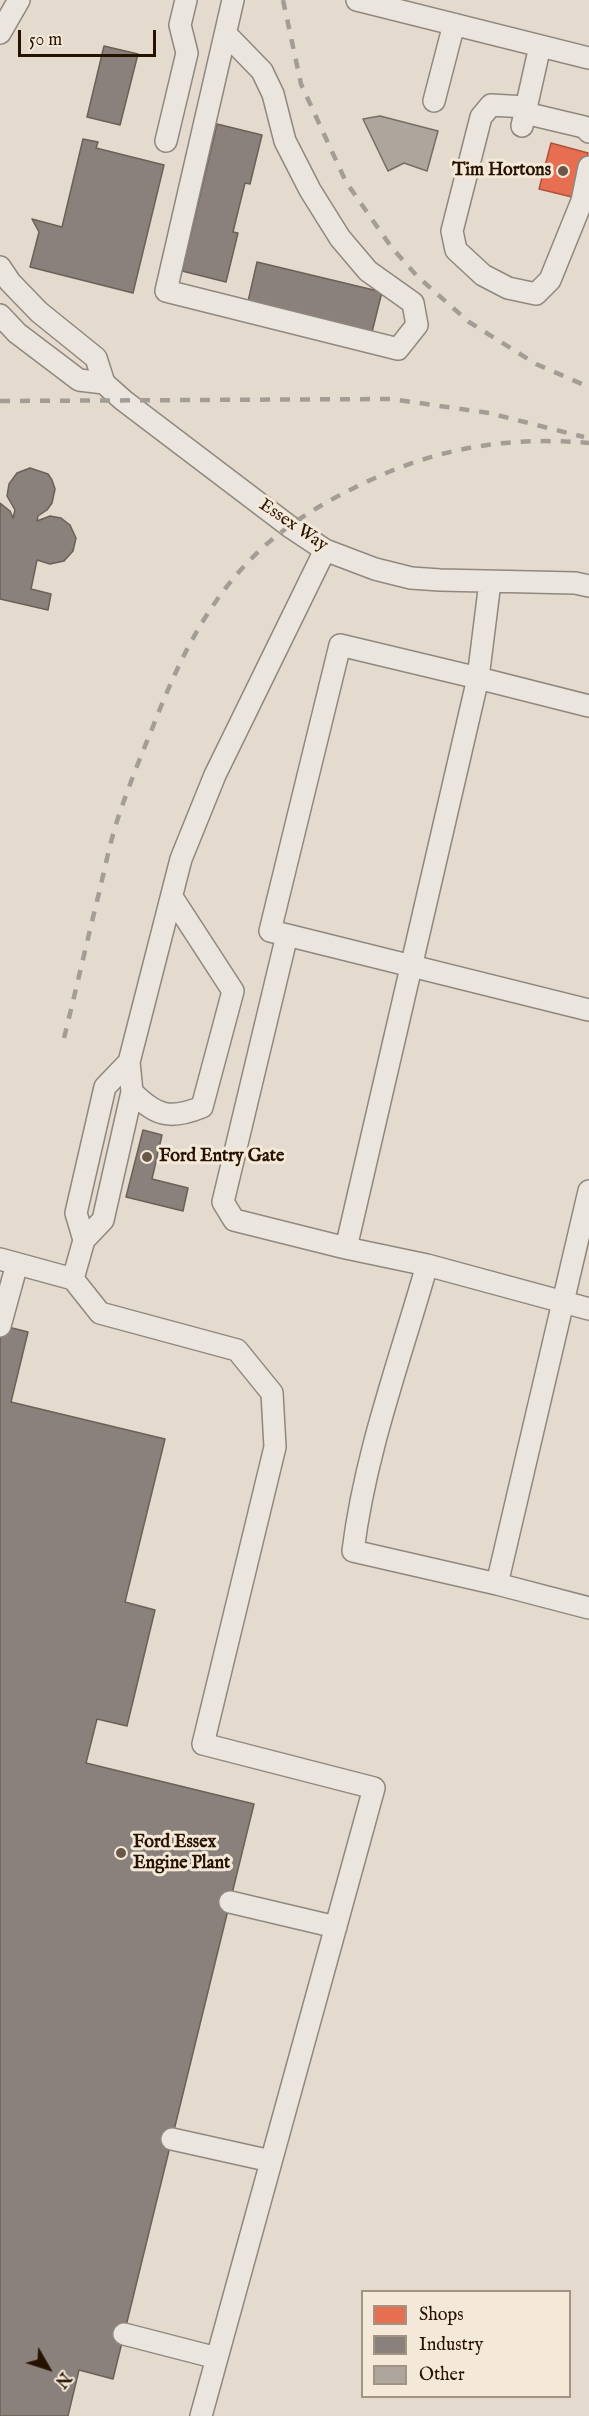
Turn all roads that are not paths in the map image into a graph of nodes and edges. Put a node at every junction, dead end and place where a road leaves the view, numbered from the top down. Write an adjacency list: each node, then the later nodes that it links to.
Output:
1 (7, 0): 7 (street)
2 (19, 0): 7 (street)
3 (186, 0): 14 (street)
4 (233, 0): 8 (street)
5 (357, 0): 6 (street)
6 (454, 24): 9 (street); 11 (street)
7 (0, 31)
8 (226, 34): 8 (street)
9 (540, 46): 10 (street); 12 (street)
10 (589, 58)
11 (434, 101)
12 (524, 115): 13 (street); 15 (street)
13 (589, 132)
14 (166, 141)
15 (589, 167)
16 (0, 267): 18 (street)
17 (0, 315): 18 (street, Essex Way)
18 (104, 383): 19 (street, Essex Way)
19 (325, 550): 20 (street, Essex Way); 24 (street)
20 (490, 582): 21 (street, Essex Way); 22 (street)
21 (589, 586)
22 (478, 678): 23 (street); 25 (street); 26 (street)
23 (589, 706)
24 (172, 897): 28 (street); 29 (street)
25 (287, 935): 26 (street); 32 (street)
26 (411, 967): 27 (street); 32 (street)
27 (589, 1010)
28 (129, 1062): 29 (street); 31 (street)
29 (132, 1092): 31 (street)
30 (589, 1191): 36 (street)
31 (84, 1240): 35 (street)
32 (346, 1248): 34 (street)
33 (9, 1262): 35 (street); 38 (street)
34 (427, 1265): 36 (street); 39 (street)
35 (73, 1279): 42 (street)
36 (563, 1302): 37 (street); 39 (street)
37 (589, 1309)
38 (0, 1326)
39 (497, 1584): 40 (street)
40 (589, 1608)
41 (230, 1902): 42 (street)
42 (336, 1927): 44 (street)
43 (172, 2139): 44 (street)
44 (271, 2161): 46 (street)
45 (124, 2334): 46 (street)
46 (217, 2358): 47 (street)
47 (201, 2416)

